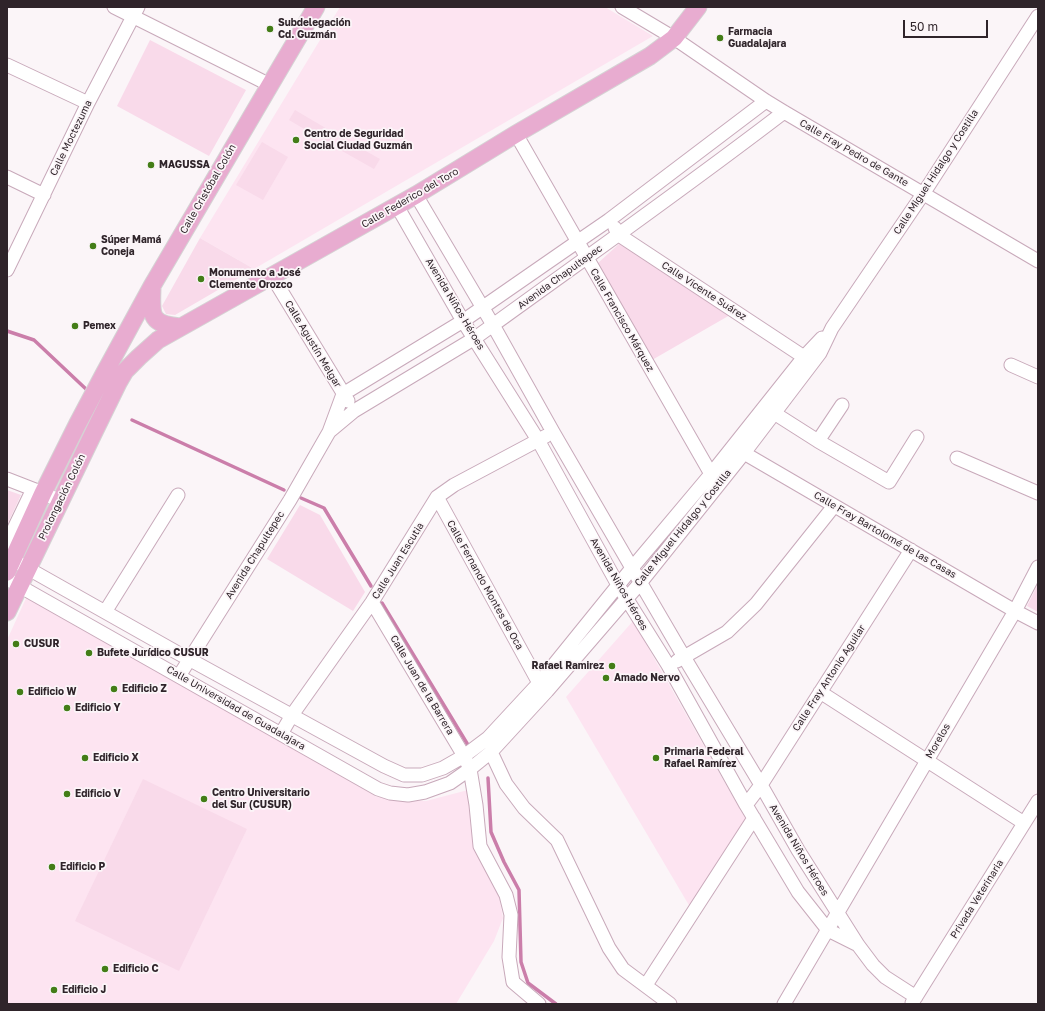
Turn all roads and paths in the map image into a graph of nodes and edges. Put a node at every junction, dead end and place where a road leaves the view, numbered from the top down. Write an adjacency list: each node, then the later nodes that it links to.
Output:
1 (114, 7): 5 (street)
2 (316, 7): 9 (main road, Calle Cristóbal Colón)
3 (622, 7): 7 (street, Calle Fray Pedro de Gante)
4 (698, 7): 7 (main road, Calle Federico del Toro)
5 (135, 12): 9 (street); 11 (street, Calle Moctezuma)
6 (1038, 16): 15 (street, Calle Miguel Hidalgo y Costilla)
7 (674, 38): 10 (street, Calle Fray Pedro de Gante); 13 (main road, Calle Federico del Toro)
8 (7, 65): 11 (street)
9 (270, 85): 26 (main road, Calle Cristóbal Colón)
10 (766, 101): 12 (street, Calle Fray Pedro de Gante); 19 (street, Avenida Chapultepec)
11 (88, 103): 16 (street, Calle Moctezuma)
12 (784, 112): 15 (street, Calle Fray Pedro de Gante); 20 (street, Avenida Chapultepec)
13 (516, 134): 17 (main road, Calle Federico del Toro); 21 (street, Calle Francisco Márquez)
14 (7, 177): 16 (street)
15 (923, 194): 23 (street, Calle Fray Pedro de Gante); 31 (street, Calle Miguel Hidalgo y Costilla)
16 (44, 195): 24 (street, Calle Moctezuma)
17 (416, 195): 18 (main road, Calle Federico del Toro); 27 (street, Avenida Niños Héroes)
18 (397, 206): 25 (main road, Calle Federico del Toro); 28 (street, Avenida Niños Héroes)
19 (609, 220): 20 (street, Calle Vicente Suárez); 21 (street, Avenida Chapultepec)
20 (620, 235): 22 (street, Avenida Chapultepec); 34 (street, Calle Vicente Suárez)
21 (578, 242): 22 (street, Calle Francisco Márquez); 27 (street, Avenida Chapultepec)
22 (586, 258): 29 (street, Avenida Chapultepec); 50 (street, Calle Francisco Márquez)
23 (1038, 261)
24 (7, 270)
25 (272, 276): 30 (main road, Calle Federico del Toro); 39 (street, Calle Agustín Melgar)
26 (152, 286): 30 (main road); 36 (main road, Calle Cristóbal Colón)
27 (483, 308): 28 (street, Avenida Chapultepec); 29 (street, Avenida Niños Héroes)
28 (463, 321): 32 (street, Avenida Niños Héroes); 39 (street, Avenida Chapultepec)
29 (493, 325): 32 (street, Avenida Chapultepec); 44 (street, Avenida Niños Héroes)
30 (180, 327): 38 (main road, Calle Federico del Toro)
31 (832, 328): 33 (street, Calle Miguel Hidalgo y Costilla); 34 (street, Calle Miguel Hidalgo y Costilla)
32 (475, 338): 41 (street, Avenida Chapultepec); 46 (street, Avenida Niños Héroes)
33 (820, 353): 34 (street); 42 (street, Calle Miguel Hidalgo y Costilla)
34 (804, 357): 48 (street, Calle Miguel Hidalgo y Costilla)
35 (1011, 365): 37 (street)
36 (104, 374): 52 (main road, Prolongación Colón)
37 (1038, 376)
38 (118, 383): 56 (main road, Prolongación Colón)
39 (343, 394): 41 (street, Calle Agustín Melgar); 43 (street, Avenida Chapultepec)
40 (842, 405): 47 (street)
41 (354, 411): 43 (street, Avenida Chapultepec)
42 (774, 413): 47 (street); 48 (street, Calle Miguel Hidalgo y Costilla)
43 (329, 432): 74 (street, Avenida Chapultepec)
44 (553, 432): 46 (street, Calle Juan Escutia); 62 (street, Avenida Niños Héroes)
45 (917, 437): 47 (street)
46 (538, 440): 55 (street, Calle Juan Escutia); 66 (street, Avenida Niños Héroes)
47 (818, 441)
48 (739, 450): 50 (street, Calle Miguel Hidalgo y Costilla); 57 (street, Calle Fray Bartolomé de las Casas)
49 (957, 458): 53 (street)
50 (716, 478): 62 (street, Calle Miguel Hidalgo y Costilla); 65 (street, Calle Miguel Hidalgo y Costilla)
51 (7, 480): 52 (street)
52 (38, 491): 56 (street); 58 (street, Prolongación Colón); 60 (main road, Prolongación Colón)
53 (1038, 493)
54 (178, 495): 71 (street)
55 (438, 497): 68 (street, Calle Juan Escutia); 77 (street, Calle Fernando Montes de Oca)
56 (60, 501): 63 (main road, Prolongación Colón)
57 (834, 506): 59 (street, Calle Fray Bartolomé de las Casas); 73 (street)
58 (7, 543)
59 (911, 550): 69 (street, Calle Fray Bartolomé de las Casas); 78 (street, Calle Fray Antonio Aguilar)
60 (10, 566): 63 (street, Calle Universidad de Guadalajara)
61 (1038, 567): 69 (street, Morelos)
62 (632, 568): 65 (street, Avenida Niños Héroes); 66 (street, Calle Miguel Hidalgo y Costilla)
63 (27, 569): 64 (main road, Prolongación Colón); 71 (street, Calle Universidad de Guadalajara)
64 (13, 582): 70 (main road, Prolongación Colón); 76 (street, Calle Universidad de Guadalajara)
65 (641, 582): 67 (street, Calle Miguel Hidalgo y Costilla); 73 (street, Avenida Niños Héroes)
66 (618, 585): 67 (street, Avenida Niños Héroes); 77 (street, Calle Miguel Hidalgo y Costilla)
67 (626, 598): 75 (street, Avenida Niños Héroes); 77 (street, Calle Miguel Hidalgo y Costilla)
68 (372, 602): 79 (street, Calle Juan Escutia); 82 (street, Calle Juan de la Barrera)
69 (1015, 611): 72 (street, Calle Fray Bartolomé de las Casas); 83 (street, Morelos)
70 (7, 612)
71 (105, 612): 74 (street, Calle Universidad de Guadalajara)
72 (1038, 623)
73 (684, 657): 75 (street); 85 (street, Avenida Niños Héroes)
74 (189, 659): 76 (street, Avenida Chapultepec); 79 (street, Calle Universidad de Guadalajara)
75 (668, 665): 87 (street, Avenida Niños Héroes)
76 (179, 676): 80 (street, Calle Universidad de Guadalajara)
77 (543, 687): 81 (street, Calle Miguel Hidalgo y Costilla); 82 (street, Calle Miguel Hidalgo y Costilla)
78 (820, 692): 83 (street); 85 (street, Calle Fray Antonio Aguilar)
79 (292, 715): 80 (street, Calle Juan Escutia); 82 (street, Calle Universidad de Guadalajara)
80 (281, 734): 84 (street, Calle Universidad de Guadalajara)
81 (491, 752): 84 (street, Calle Miguel Hidalgo y Costilla); 95 (street)
82 (464, 756): 84 (street, Calle Juan de la Barrera)
83 (927, 760): 89 (street); 92 (street, Morelos)
84 (470, 769): 97 (street, Calle Juan de la Barrera)
85 (761, 785): 87 (street, Calle Fray Antonio Aguilar); 91 (street, Avenida Niños Héroes)
86 (1038, 801): 89 (street, Privada Veterinaria)
87 (746, 805): 88 (street, Avenida Niños Héroes)
88 (754, 818): 90 (street, Avenida Niños Héroes); 95 (street)
89 (1024, 823): 96 (street, Privada Veterinaria)
90 (767, 840): 91 (street); 93 (street, Avenida Niños Héroes)
91 (798, 850): 92 (street, Avenida Niños Héroes)
92 (838, 913): 93 (street, Morelos); 94 (street, Avenida Niños Héroes)
93 (828, 930): 94 (street, Avenida Niños Héroes); 99 (street, Morelos)
94 (858, 945): 96 (street, Avenida Niños Héroes)
95 (646, 985): 98 (street)
96 (914, 1000)
97 (540, 1004)
98 (670, 1004)
99 (784, 1004)

